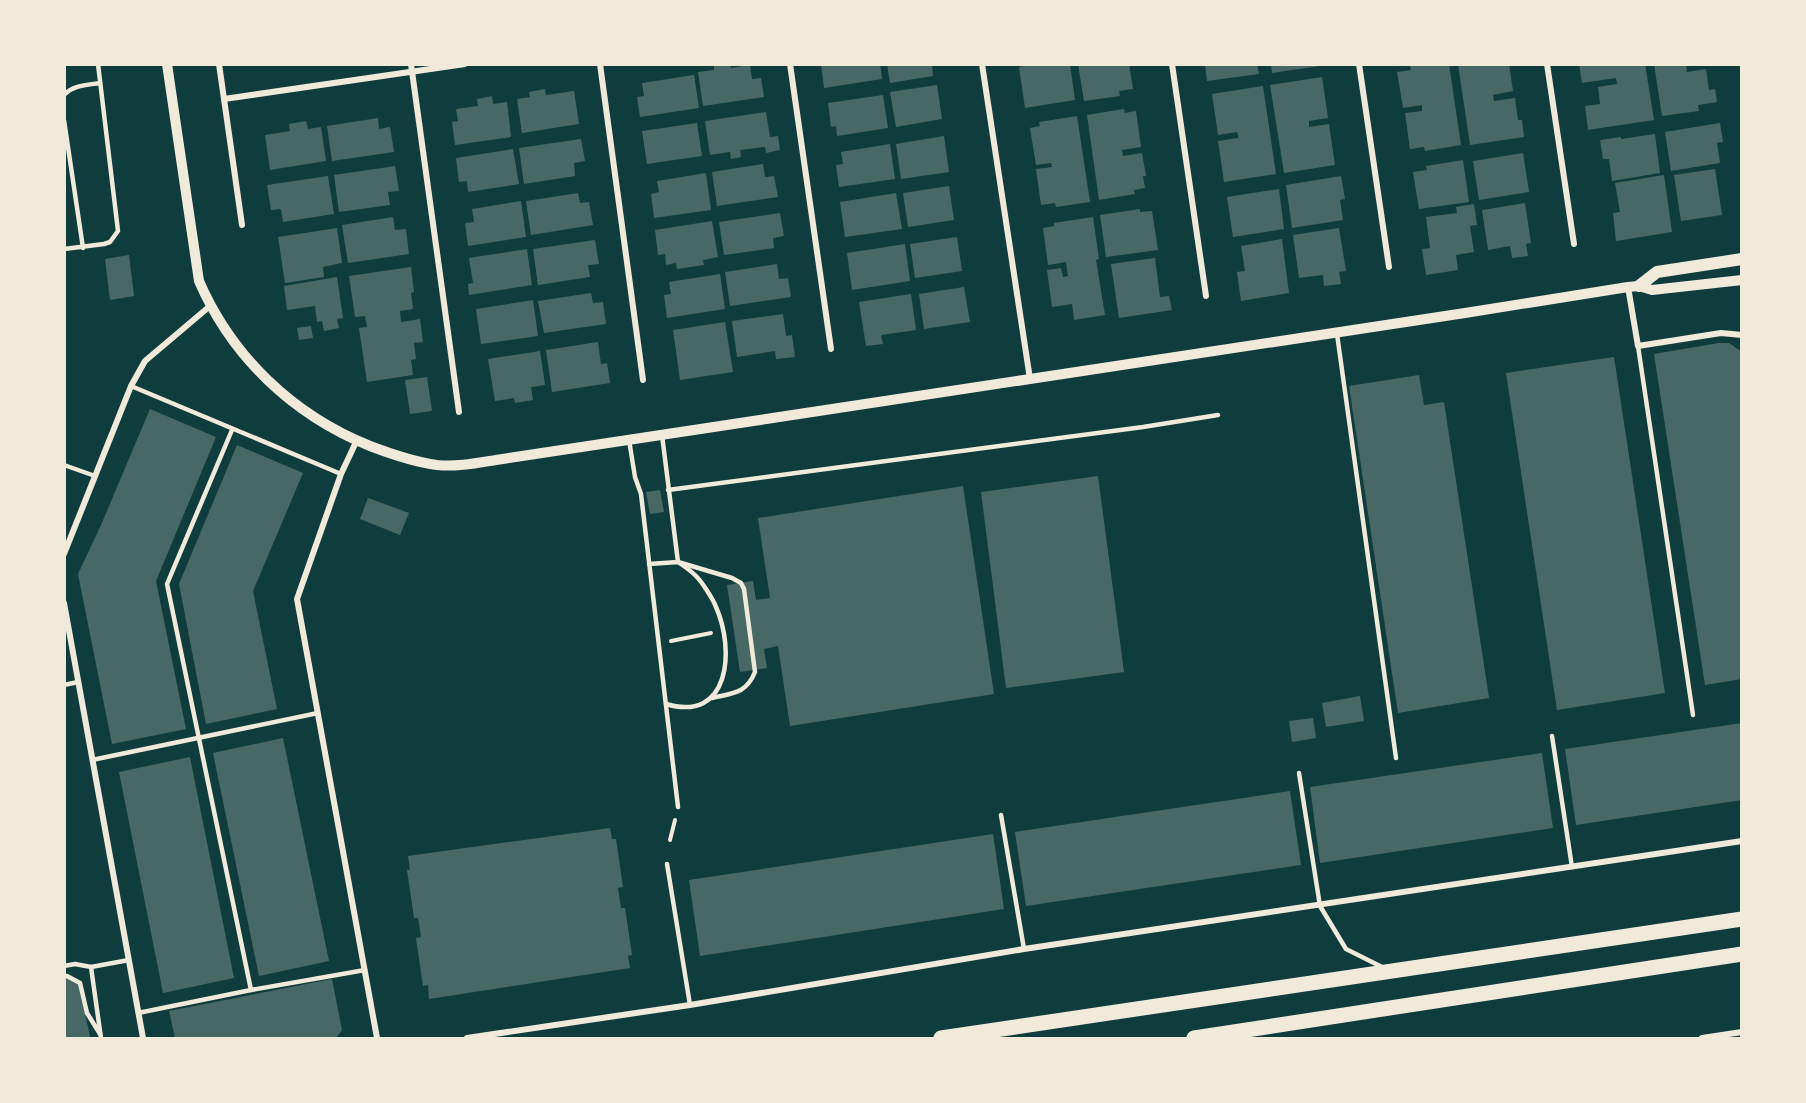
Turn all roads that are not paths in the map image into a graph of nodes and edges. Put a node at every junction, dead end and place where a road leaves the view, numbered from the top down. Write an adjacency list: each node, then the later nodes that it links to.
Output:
1 (98, 64): 13 (lane)
2 (167, 64): 26 (street)
3 (219, 64): 15 (street)
4 (411, 64): 12 (street)
5 (465, 64): 12 (street)
6 (600, 64): 31 (street)
7 (790, 64): 30 (street)
8 (982, 64): 32 (street)
9 (1172, 64): 25 (street)
10 (1359, 64): 22 (street)
11 (1547, 64): 18 (street)
12 (412, 72): 15 (street); 34 (street)
13 (100, 83): 14 (lane); 19 (lane)
14 (64, 95)
15 (224, 99): 17 (street)
16 (64, 120): 19 (lane)
17 (242, 225)
18 (1574, 244)
19 (83, 248): 20 (lane)
20 (64, 249)
21 (1742, 259): 24 (main road)
22 (1389, 267)
23 (1742, 280): 24 (street)
24 (1633, 286): 27 (street); 29 (street)
25 (1206, 296)
26 (210, 306): 33 (street); 38 (street)
27 (1336, 332): 32 (street); 58 (lane)
28 (1742, 335): 29 (street)
29 (1638, 346): 55 (lane)
30 (831, 349)
31 (643, 380)
32 (1030, 380): 37 (street)
33 (131, 386): 36 (lane); 42 (street)
34 (459, 412)
35 (1218, 415): 43 (lane)
36 (232, 430): 41 (lane); 57 (lane)
37 (662, 435): 39 (street); 43 (lane)
38 (357, 440): 39 (street); 41 (street)
39 (629, 440): 46 (lane)
40 (64, 465): 42 (lane)
41 (341, 474): 54 (street)
42 (95, 476): 44 (street)
43 (668, 490): 45 (lane)
44 (64, 554)
45 (678, 562): 46 (lane); 52 (lane); 52 (lane)
46 (649, 564): 53 (lane)
47 (64, 603): 48 (street)
48 (72, 646): 49 (lane); 50 (street)
49 (64, 647)
50 (78, 682): 51 (lane); 59 (street)
51 (64, 685)
52 (712, 698): 53 (lane)
53 (666, 704): 61 (lane)
54 (318, 713): 57 (lane); 73 (street)
55 (1694, 715)
56 (1552, 736): 65 (lane)
57 (199, 738): 59 (lane); 76 (lane)
58 (1396, 758)
59 (93, 759): 70 (street)
60 (1299, 772): 66 (lane)
61 (678, 807)
62 (1001, 815): 68 (lane)
63 (1742, 842): 65 (street)
64 (667, 864): 77 (lane)
65 (1572, 867): 66 (street)
66 (1320, 906): 68 (street); 74 (lane)
67 (1742, 919): 74 (main road)
68 (1024, 950): 77 (street)
69 (1742, 954): 85 (main road)
70 (129, 960): 72 (lane); 78 (street)
71 (64, 966): 72 (lane)
72 (91, 967): 80 (lane)
73 (365, 970): 76 (lane); 82 (street)
74 (1393, 972): 84 (main road)
75 (64, 976): 80 (lane)
76 (251, 990): 78 (lane)
77 (690, 1005): 83 (street)
78 (138, 1013): 81 (street)
79 (1742, 1032): 86 (street)
80 (101, 1036)
81 (143, 1038)
82 (377, 1038)
83 (468, 1038)
84 (941, 1038)
85 (1194, 1038)
86 (1702, 1038)

